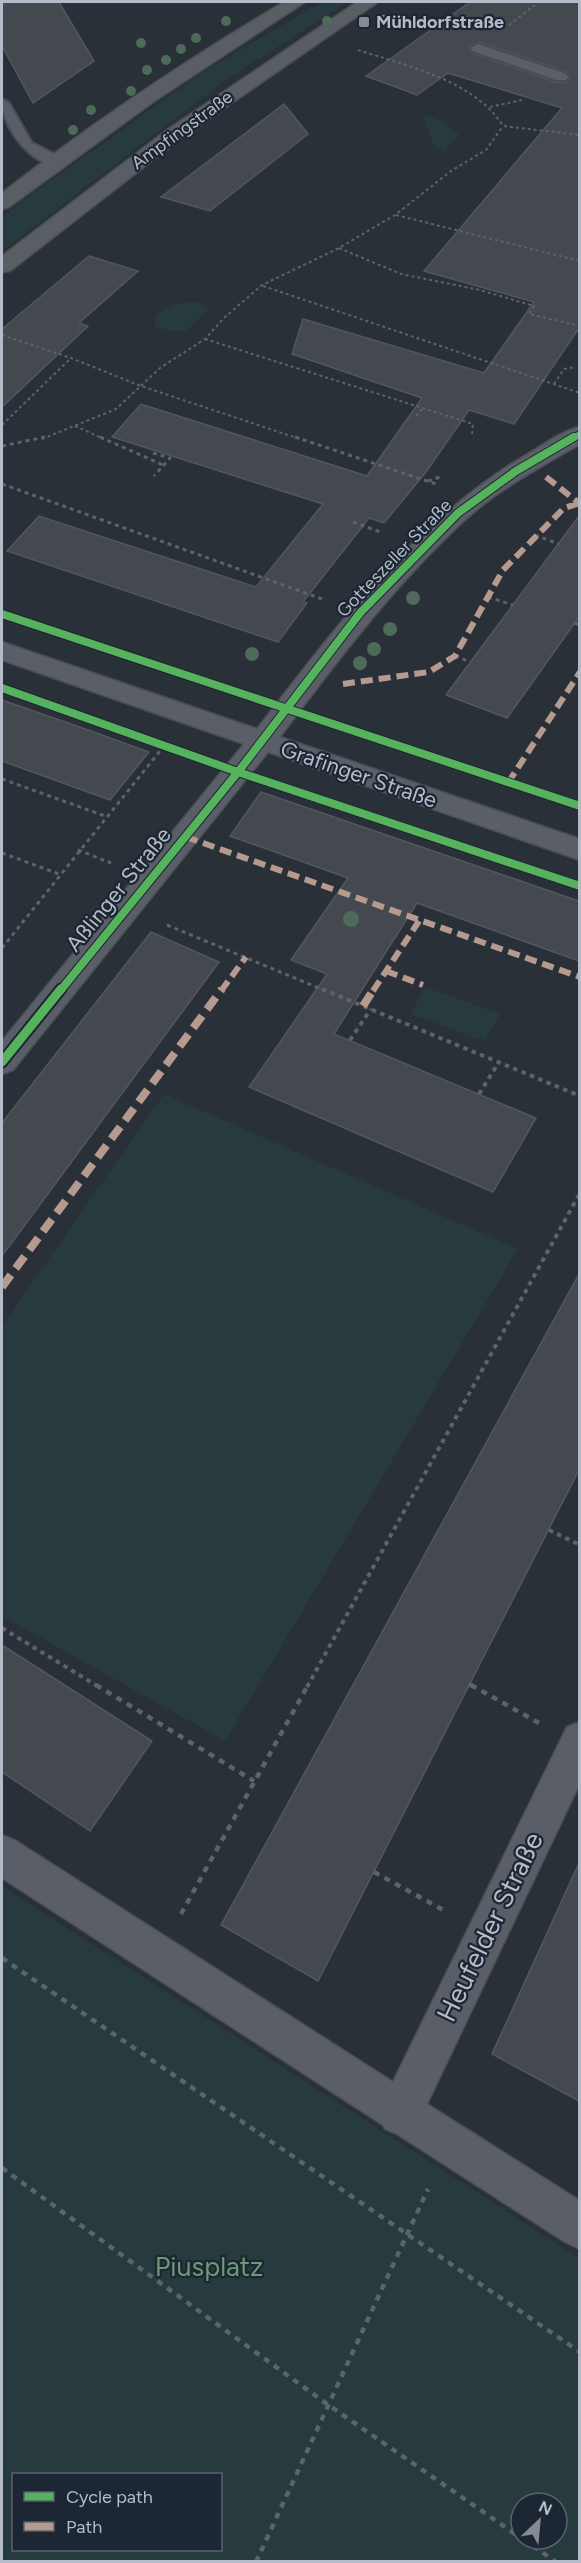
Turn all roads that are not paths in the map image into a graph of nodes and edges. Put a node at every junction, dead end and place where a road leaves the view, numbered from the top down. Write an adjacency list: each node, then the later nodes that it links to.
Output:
1 (296, 2): 6 (main road)
2 (369, 2): 8 (main road, Ampfingstraße)
3 (478, 48): 4 (lane)
4 (561, 77)
5 (2, 103): 6 (lane)
6 (57, 161): 7 (main road)
7 (2, 203)
8 (2, 266)
9 (579, 434): 11 (street, Gotteszeller Straße)
10 (2, 651): 11 (street, Grafinger Straße)
11 (263, 740): 12 (street, Grafinger Straße); 13 (street, Aßlinger Straße)
12 (579, 850)
13 (2, 1062)
14 (578, 1743): 16 (street, Heufelder Straße)
15 (2, 1855): 16 (street)
16 (400, 2114): 17 (street)
17 (579, 2227)

